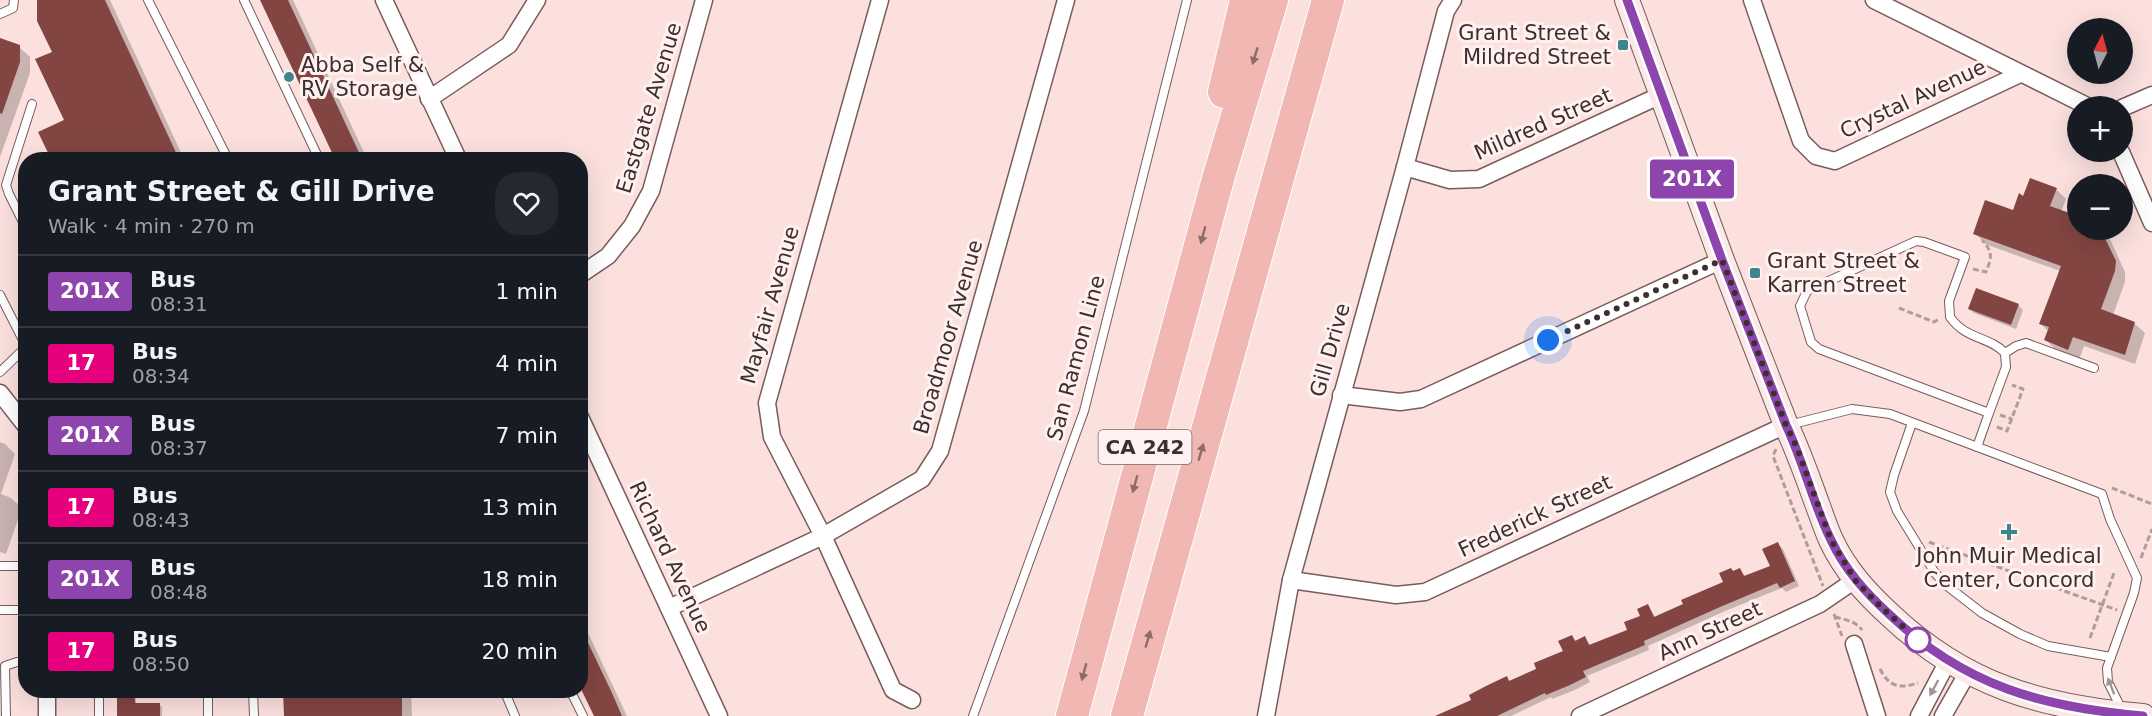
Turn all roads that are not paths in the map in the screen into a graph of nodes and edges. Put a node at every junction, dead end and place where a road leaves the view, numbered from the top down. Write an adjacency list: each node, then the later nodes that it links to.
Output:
1 (14, 0): 18 (lane)
2 (148, 0): 26 (lane)
3 (244, 0): 27 (lane)
4 (384, 0): 23 (street)
5 (537, 0): 23 (street)
6 (704, 0): 35 (street, Eastgate Avenue)
7 (880, 0): 51 (street, Mayfair Avenue)
8 (1066, 0): 51 (street, Broadmoor Avenue)
9 (1187, 0): 79 (lane, San Ramon Line)
10 (1246, 0): 31 (highway)
11 (1272, 0): 31 (highway, CA 242, one-way to 31)
12 (1328, 0): 38 (highway, CA 242)
13 (1349, 0): 38 (highway)
14 (1453, 0): 30 (street, Gill Drive)
15 (1627, 0): 20 (street)
16 (1752, 0): 19 (street, Crystal Avenue)
17 (1874, 0): 19 (street)
18 (0, 14)
19 (2020, 74): 22 (street)
20 (1661, 95): 30 (street, Mildred Street); 34 (street)
21 (2152, 95): 24 (street)
22 (2067, 96)
23 (429, 99): 28 (street)
24 (2133, 103)
25 (32, 104): 32 (lane)
26 (224, 152)
27 (316, 152)
28 (455, 152)
29 (2125, 162): 33 (street)
30 (1405, 167): 44 (street, Gill Drive)
31 (1218, 179): 80 (highway, CA 242, one-way to 80)
32 (18, 212)
33 (2152, 223)
34 (1722, 260): 44 (street); 48 (street)
35 (588, 270)
36 (0, 295): 37 (lane)
37 (18, 331)
38 (1231, 345): 81 (highway, CA 242, one-way to 38)
39 (2006, 353): 41 (lane); 46 (lane); 46 (lane)
40 (18, 355): 42 (lane)
41 (2094, 368)
42 (0, 372)
43 (0, 393): 45 (street)
44 (1341, 395): 54 (street, Gill Drive)
45 (18, 413)
46 (1989, 413): 50 (lane)
47 (1912, 423): 48 (lane); 50 (lane); 60 (lane)
48 (1786, 425): 54 (street, Frederick Street); 55 (street)
49 (588, 434): 56 (street, Richard Avenue)
50 (1977, 447): 60 (lane)
51 (823, 536): 56 (street, Broadmoor Avenue); 69 (street, Mayfair Avenue)
52 (0, 566): 53 (lane)
53 (18, 566)
54 (1291, 580): 82 (street, Gill Drive)
55 (1855, 580): 62 (street); 83 (street, Ann Street)
56 (669, 608): 78 (street, Richard Avenue)
57 (0, 610): 58 (lane)
58 (18, 610)
59 (1860, 640): 84 (street)
60 (2111, 657): 70 (lane, one-way to 60)
61 (18, 662): 71 (lane)
62 (1958, 667): 70 (street); 85 (street, one-way to 85); 86 (street)
63 (47, 698): 72 (street)
64 (99, 698): 73 (lane)
65 (208, 698): 74 (lane)
66 (253, 698): 75 (lane)
67 (507, 698): 76 (lane)
68 (574, 698): 77 (lane)
69 (912, 700)
70 (2133, 715)
71 (6, 716)
72 (47, 716)
73 (99, 716)
74 (208, 716)
75 (254, 716)
76 (515, 716)
77 (583, 716)
78 (719, 716)
79 (972, 716)
80 (1072, 716)
81 (1127, 716)
82 (1266, 716)
83 (1580, 716)
84 (1877, 716)
85 (1919, 716)
86 (1943, 716)

